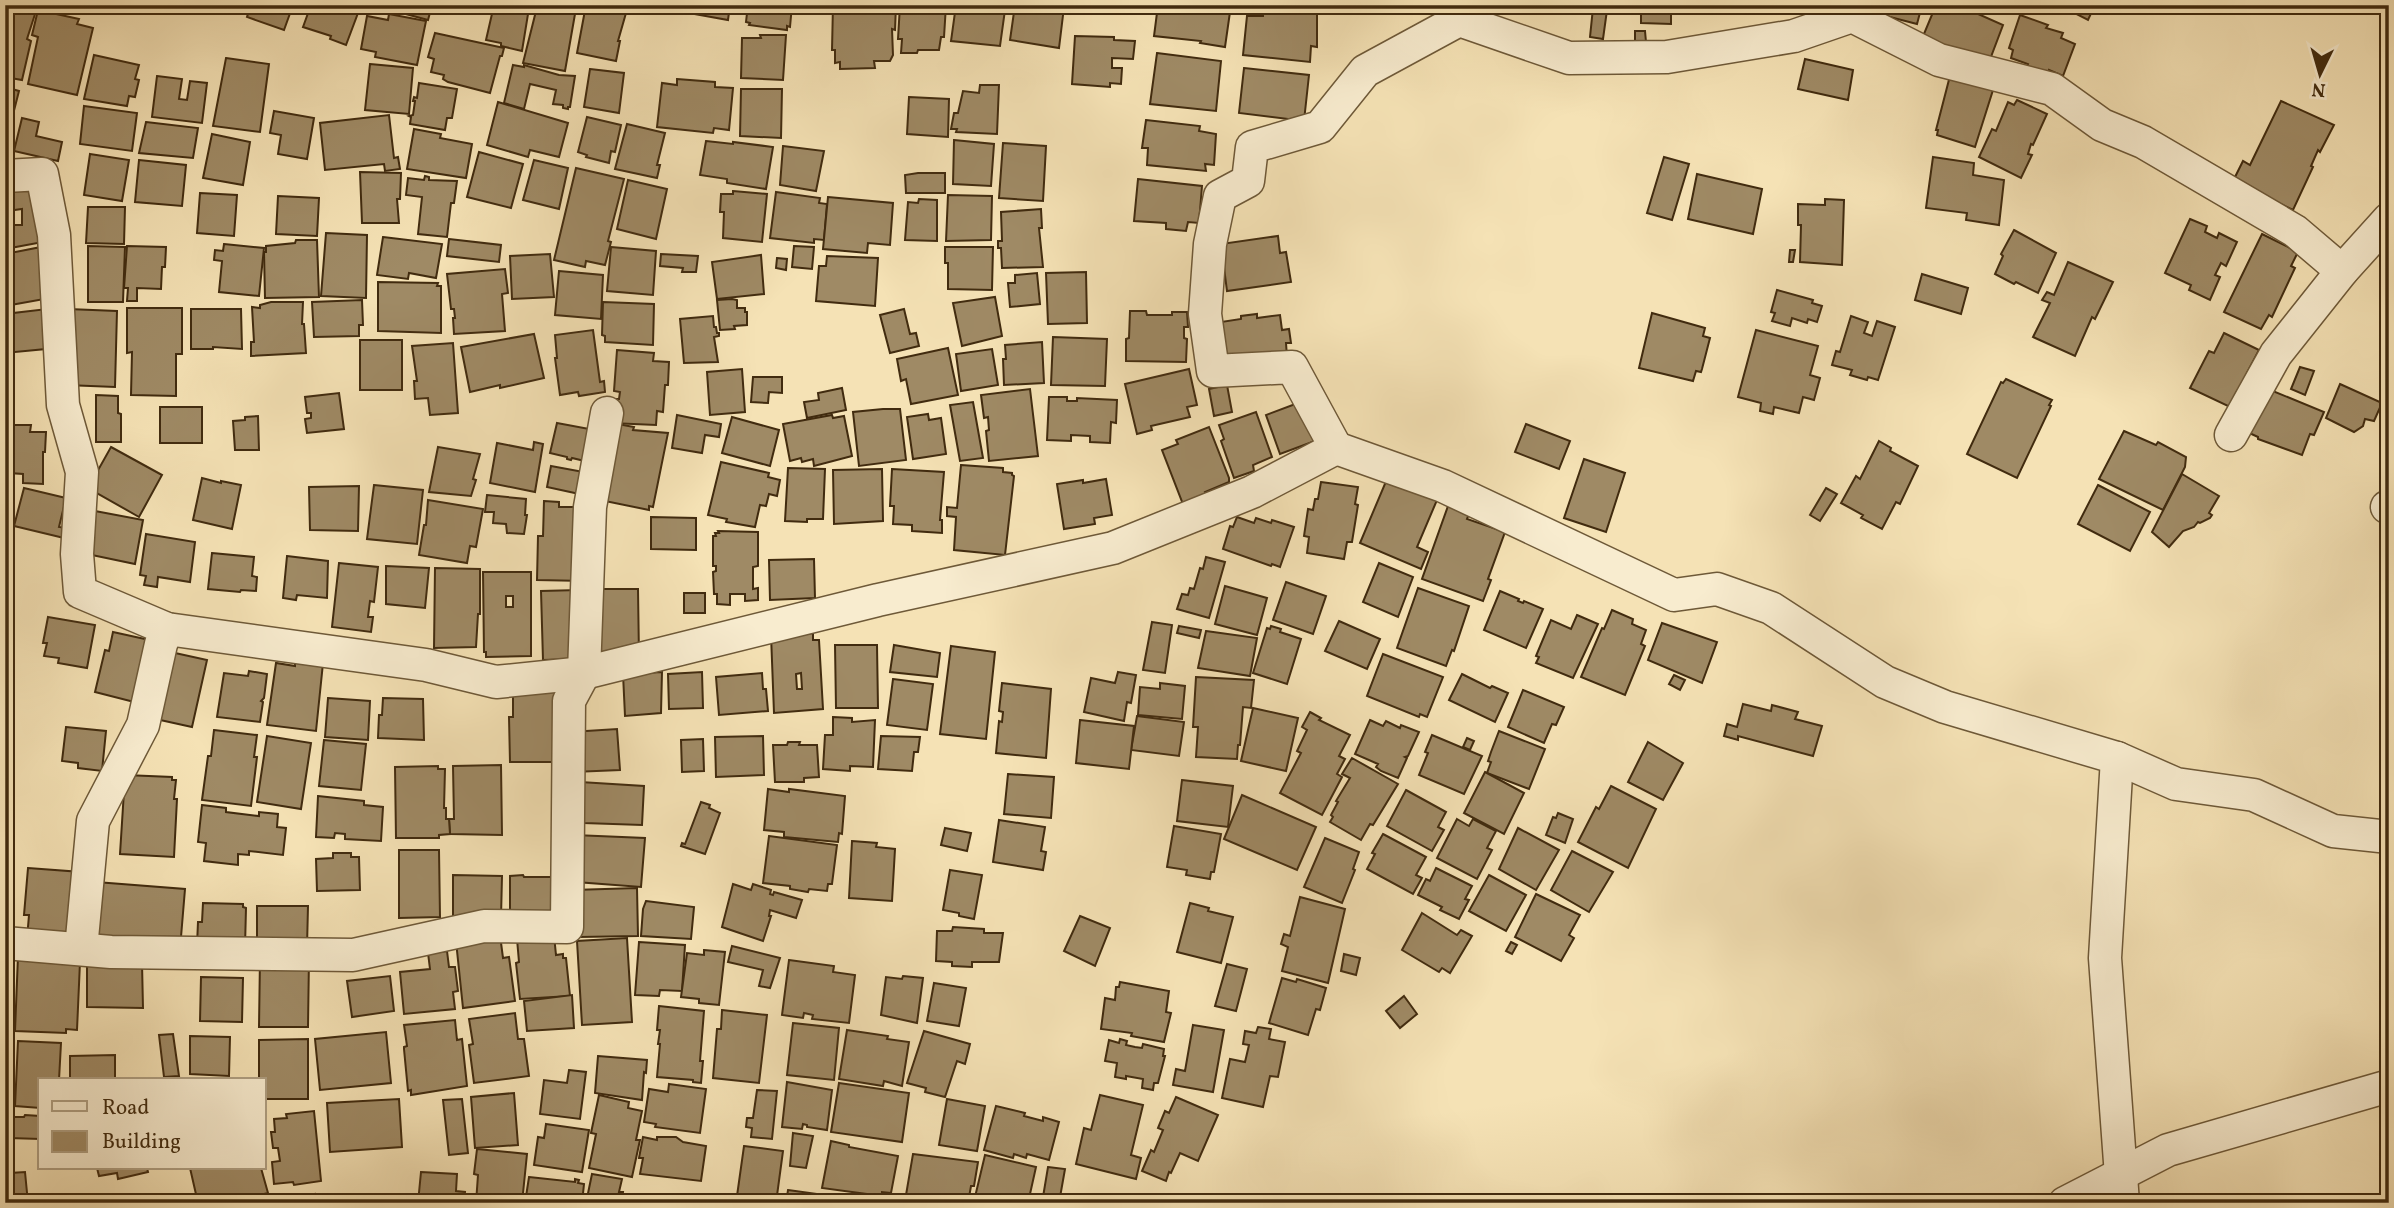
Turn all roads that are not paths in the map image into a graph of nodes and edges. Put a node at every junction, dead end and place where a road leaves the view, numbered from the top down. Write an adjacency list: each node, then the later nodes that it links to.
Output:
1 (5, 176): 7 (street)
2 (2389, 219): 3 (street)
3 (2342, 271): 5 (street); 6 (street)
4 (607, 413): 8 (street)
5 (2231, 435)
6 (1336, 448): 8 (street); 9 (street)
7 (167, 629): 8 (street); 12 (street)
8 (584, 673): 12 (street)
9 (2118, 758): 10 (street); 14 (street)
10 (2389, 837)
11 (5, 943): 12 (street)
12 (81, 948)
13 (2389, 1086): 14 (street)
14 (2122, 1188): 15 (street)
15 (2065, 1203)

